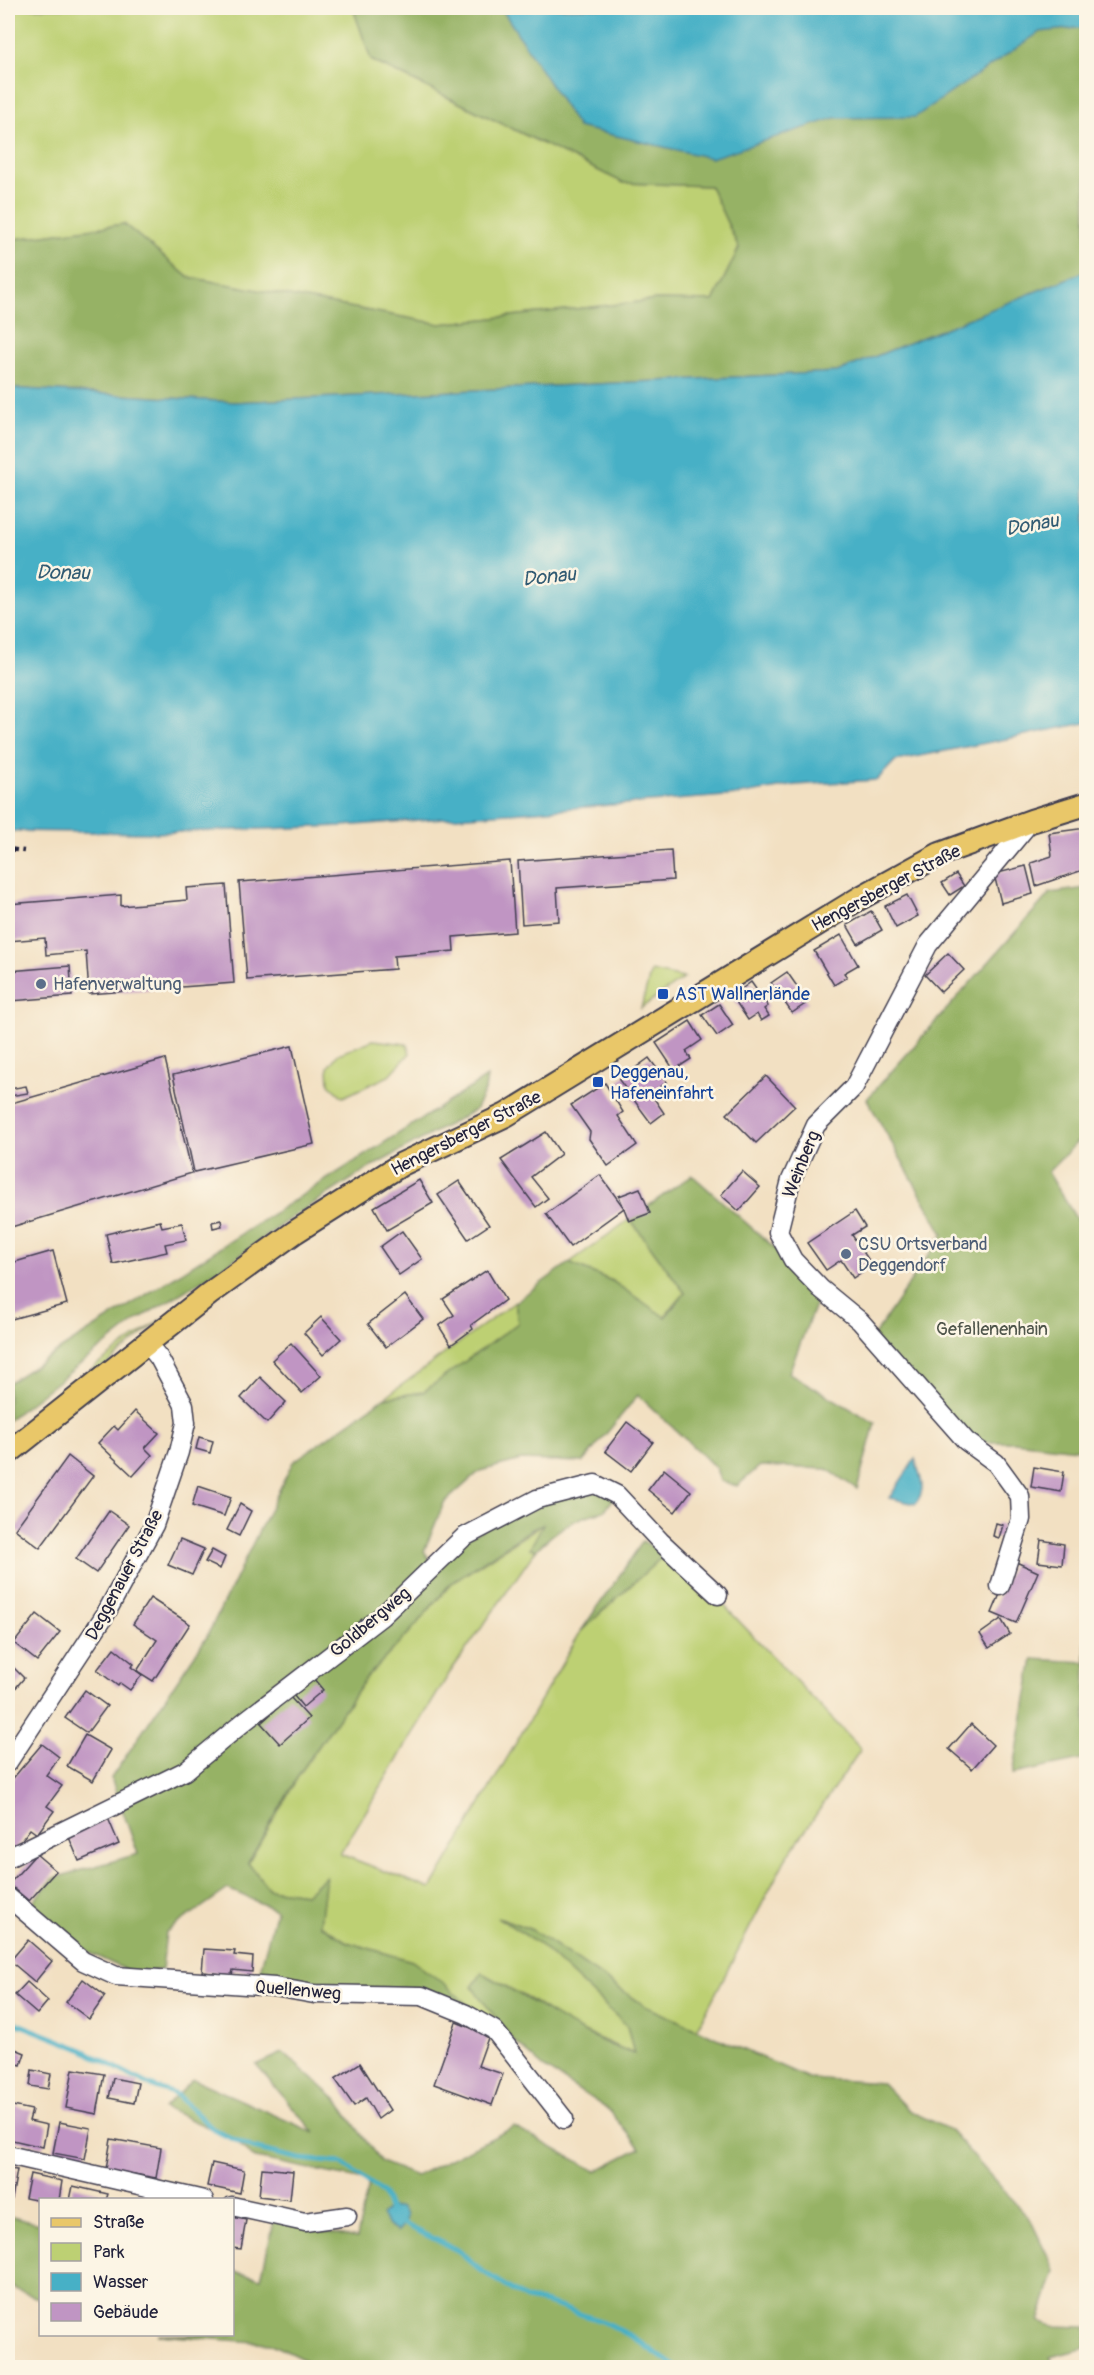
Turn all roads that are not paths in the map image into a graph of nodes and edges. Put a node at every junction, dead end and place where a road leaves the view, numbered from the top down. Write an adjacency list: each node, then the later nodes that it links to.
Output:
1 (1086, 804): 2 (main road, Hengersberger Straße)
2 (1031, 820): 3 (main road, Hengersberger Straße); 5 (street, Weinberg)
3 (146, 1342): 4 (main road, Hengersberger Straße); 7 (street, Deggenauer Straße)
4 (8, 1453)
5 (1000, 1586)
6 (718, 1595): 8 (street, Goldbergweg)
7 (8, 1762)
8 (8, 1858)
9 (8, 1897): 10 (street, Quellenweg)
10 (564, 2119)
11 (8, 2156): 12 (street)
12 (199, 2198)
13 (234, 2206): 14 (street)
14 (347, 2216)

